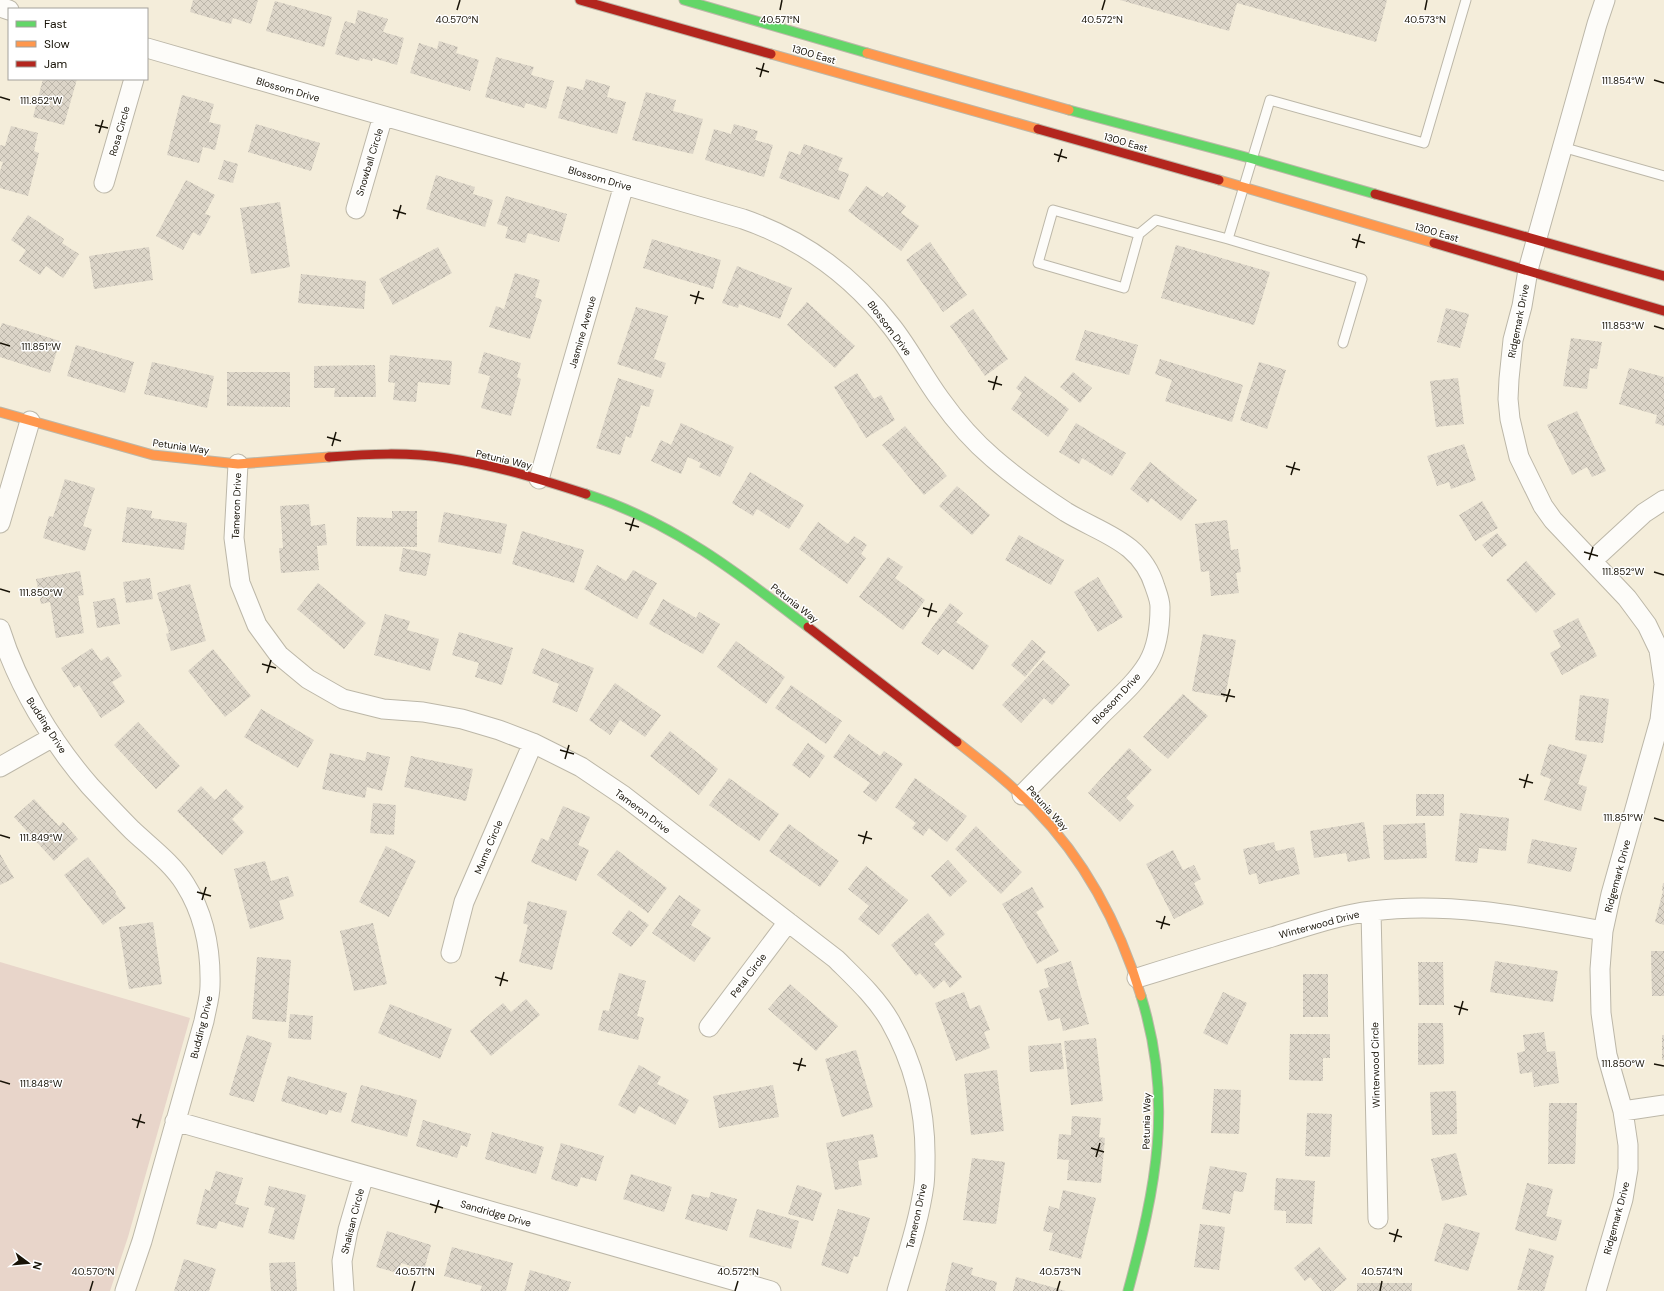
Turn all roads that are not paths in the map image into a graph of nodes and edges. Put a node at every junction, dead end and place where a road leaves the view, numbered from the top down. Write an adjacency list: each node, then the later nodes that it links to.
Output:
1 (580, 0): 13 (main road, 1300 East)
2 (684, 0): 9 (main road, 1300 East)
3 (1466, 0): 9 (lane)
4 (1605, 0): 8 (street, Ridgemark Drive)
5 (148, 48): 7 (street, Blossom Drive)
6 (134, 80): 11 (street, Rosa Circle)
7 (383, 116): 12 (street, Blossom Drive); 14 (street, Snowball Circle)
8 (1562, 147): 10 (lane); 17 (street, Ridgemark Drive)
9 (1253, 159): 13 (lane); 17 (main road, 1300 East)
10 (1664, 176)
11 (104, 183)
12 (624, 185): 25 (street, Jasmine Avenue); 33 (street, Blossom Drive)
13 (1244, 187): 16 (lane); 18 (main road, 1300 East)
14 (356, 209)
15 (1139, 234): 15 (lane); 16 (lane)
16 (1228, 239): 21 (lane)
17 (1537, 239): 18 (street, Ridgemark Drive); 19 (main road, 1300 East)
18 (1528, 270): 20 (main road, 1300 East); 28 (street, Ridgemark Drive)
19 (1664, 276)
20 (1664, 311)
21 (1343, 342)
22 (0, 412): 23 (main road, Petunia Way)
23 (30, 421): 24 (main road, Petunia Way); 27 (street)
24 (238, 464): 25 (main road, Petunia Way); 31 (street, Tameron Drive)
25 (539, 479): 33 (main road, Petunia Way)
26 (1664, 500): 28 (street)
27 (0, 522)
28 (1592, 561): 36 (street, Ridgemark Drive)
29 (0, 629): 30 (street, Budding Drive)
30 (53, 737): 32 (street); 42 (street, Budding Drive)
31 (533, 743): 35 (street, Tameron Drive); 37 (street, Mums Circle)
32 (0, 767)
33 (1022, 795): 38 (main road, Petunia Way)
34 (1371, 911): 36 (street, Winterwood Drive); 38 (street, Winterwood Drive); 44 (street, Winterwood Circle)
35 (788, 922): 39 (street, Petal Circle); 48 (street, Tameron Drive)
36 (1602, 931): 41 (street, Ridgemark Drive)
37 (451, 953)
38 (1137, 978): 49 (main road, Petunia Way)
39 (708, 1027)
40 (1664, 1105): 41 (street)
41 (1623, 1111): 50 (street, Ridgemark Drive)
42 (175, 1121): 43 (street, Sandridge Drive); 45 (street, Budding Drive)
43 (364, 1175): 46 (street, Shalisan Circle); 47 (street, Sandridge Drive)
44 (1378, 1219)
45 (125, 1291)
46 (344, 1291)
47 (771, 1291)
48 (897, 1291)
49 (1128, 1291)
50 (1596, 1291)

